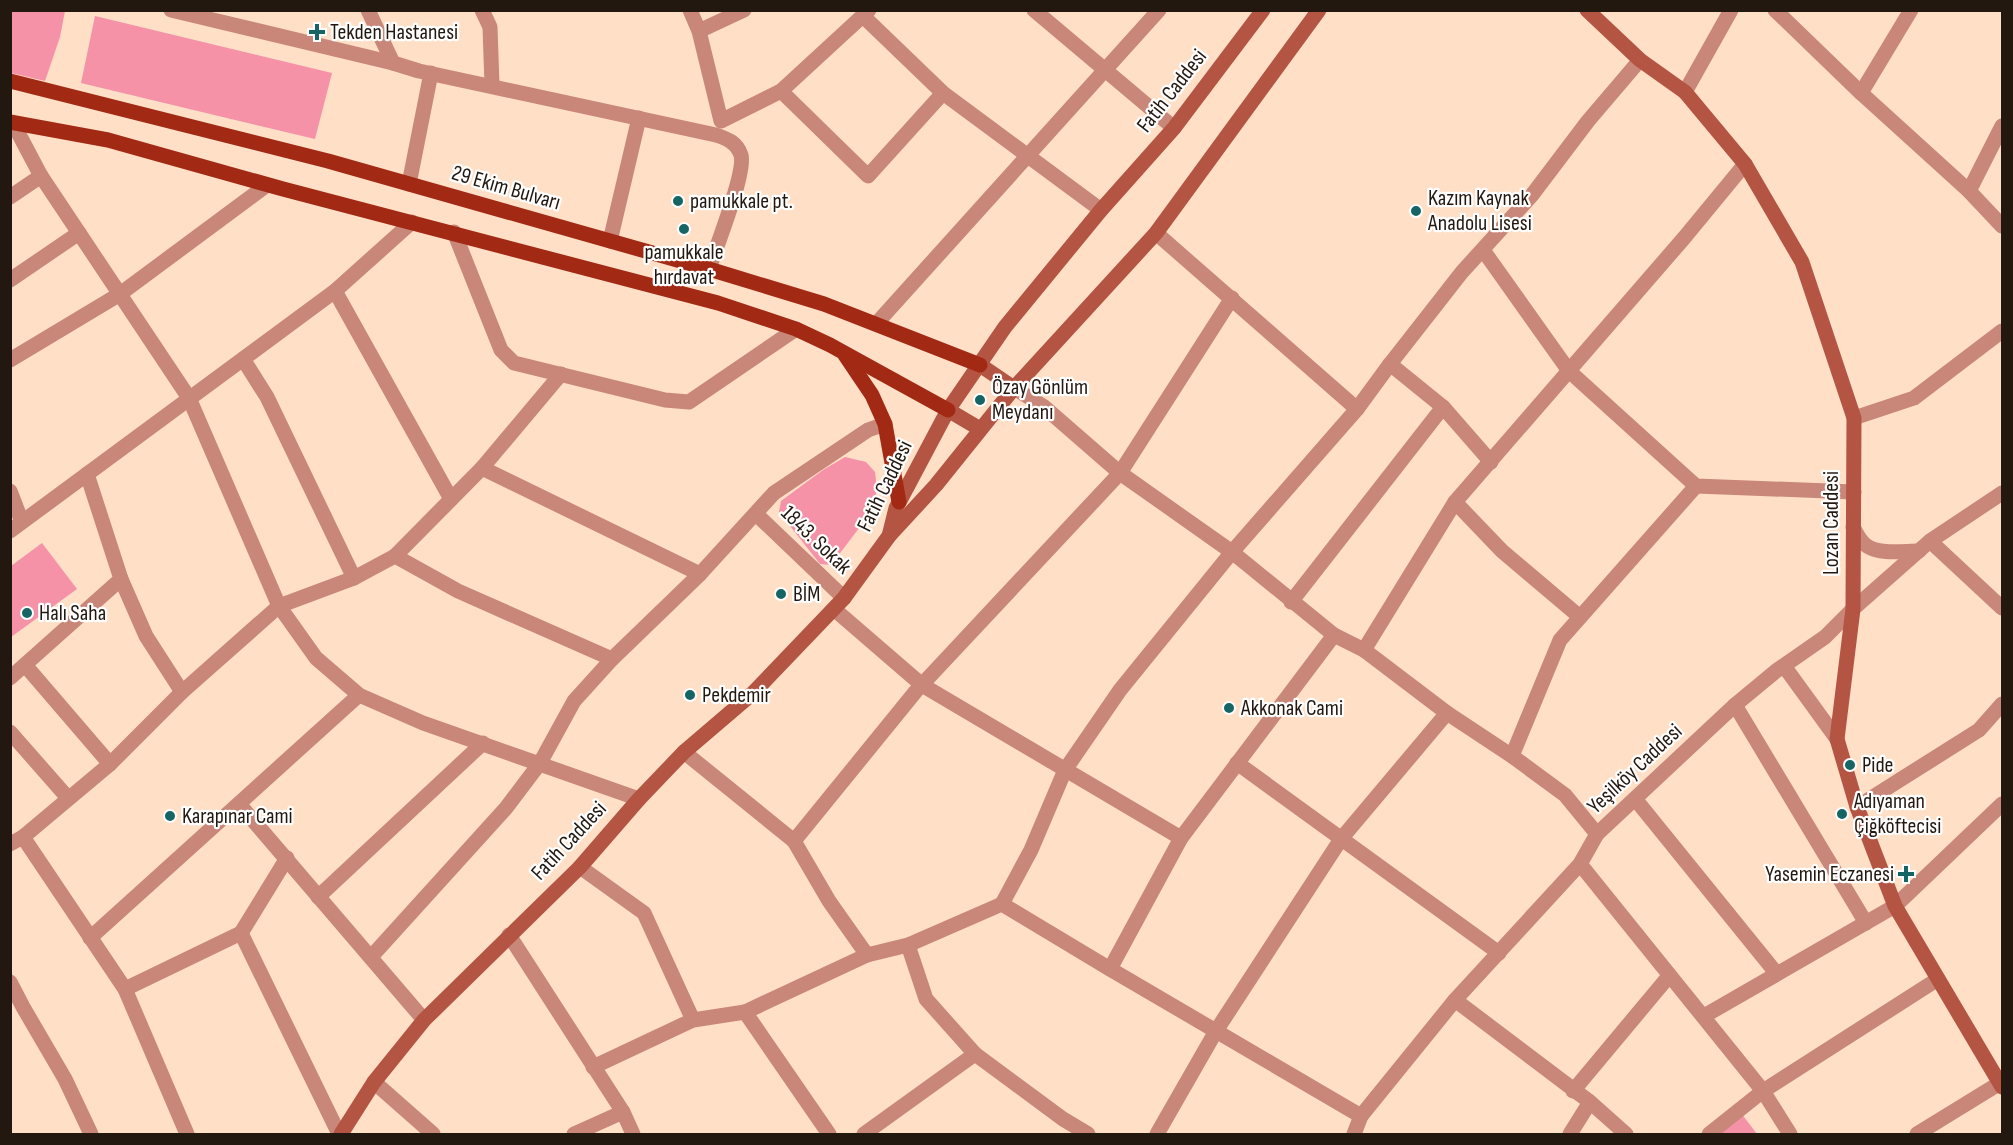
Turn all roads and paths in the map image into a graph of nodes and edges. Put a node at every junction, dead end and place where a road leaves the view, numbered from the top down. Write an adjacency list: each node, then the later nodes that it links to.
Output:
1 (171, 10): 17 (street)
2 (368, 10): 17 (street)
3 (482, 10): 21 (street)
4 (690, 10): 15 (street)
5 (744, 10): 15 (street)
6 (1034, 10): 18 (street)
7 (1159, 10): 18 (street)
8 (1263, 10): 30 (main road, Fatih Caddesi)
9 (1319, 10): 43 (main road)
10 (1587, 10): 16 (main road, Lozan Caddesi)
11 (1731, 10): 23 (street)
12 (1775, 10): 25 (street)
13 (1911, 10): 25 (street)
14 (866, 13): 22 (street); 24 (street)
15 (699, 31): 29 (street)
16 (1640, 60): 23 (main road, Lozan Caddesi); 45 (street)
17 (393, 63): 19 (street)
18 (1106, 70): 30 (street); 31 (street)
19 (430, 73): 21 (street); 34 (street)
20 (10, 81): 34 (main road, 29 Ekim Bulvarı)
21 (492, 85): 26 (street)
22 (781, 91): 24 (street); 29 (street)
23 (1685, 92): 32 (main road, Lozan Caddesi)
24 (943, 93): 31 (street)
25 (1861, 93): 36 (street)
26 (639, 118): 29 (street); 44 (street)
27 (12, 123): 33 (street); 35 (main road)
28 (2002, 126): 36 (street)
29 (719, 128): 46 (street)
30 (1174, 128): 38 (main road, Fatih Caddesi)
31 (1028, 155): 38 (street); 51 (street)
32 (1745, 164): 59 (street); 66 (main road, Lozan Caddesi)
33 (41, 176): 37 (street); 41 (street)
34 (408, 184): 44 (main road, 29 Ekim Bulvarı)
35 (267, 185): 39 (main road); 49 (street)
36 (1969, 190): 40 (street)
37 (10, 197)
38 (1101, 210): 58 (main road, Fatih Caddesi)
39 (412, 222): 42 (main road); 48 (street)
40 (2002, 226)
41 (79, 232): 47 (street); 49 (street)
42 (454, 232): 52 (main road); 60 (street)
43 (1156, 233): 50 (street); 61 (main road)
44 (610, 241): 46 (main road, 29 Ekim Bulvarı)
45 (1483, 249): 57 (street); 59 (street)
46 (709, 269): 51 (main road, 29 Ekim Bulvarı)
47 (10, 280)
48 (335, 291): 55 (street); 77 (street)
49 (120, 294): 56 (street); 62 (street)
50 (1232, 298): 64 (street); 71 (street)
51 (876, 324): 58 (main road, 29 Ekim Bulvarı)
52 (796, 329): 54 (main road); 60 (street)
53 (2002, 331): 66 (street)
54 (843, 352): 65 (main road); 67 (main road)
55 (243, 359): 62 (street); 88 (street)
56 (10, 360)
57 (1390, 364): 63 (street); 64 (street)
58 (980, 366): 61 (main road); 65 (main road, Fatih Caddesi)
59 (1569, 371): 69 (street); 73 (street)
60 (561, 374): 70 (street)
61 (1014, 388): 68 (main road); 71 (street)
62 (189, 398): 72 (street); 92 (street)
63 (1443, 407): 69 (street); 90 (street)
64 (1357, 409): 85 (street)
65 (948, 410): 68 (main road); 78 (main road, Fatih Caddesi)
66 (1854, 418): 75 (main road, Lozan Caddesi)
67 (885, 424): 78 (main road); 80 (street)
68 (980, 429): 83 (main road)
69 (1491, 462): 79 (street)
70 (482, 468): 77 (street); 87 (street)
71 (1120, 473): 85 (street); 102 (street)
72 (87, 474): 81 (street); 89 (street)
73 (1696, 486): 75 (street); 95 (street)
74 (10, 490): 81 (street)
75 (1854, 492): 82 (main road, Lozan Caddesi)
76 (2002, 492): 84 (street, Yeşilköy Caddesi)
77 (451, 500): 86 (street)
78 (899, 502): 83 (main road, Fatih Caddesi)
79 (1455, 502): 95 (street); 97 (street)
80 (756, 514): 87 (street); 91 (street, 1843. Sokak)
81 (16, 527)
82 (1853, 527): 84 (street); 94 (main road, Lozan Caddesi)
83 (889, 536): 91 (main road, Fatih Caddesi)
84 (1925, 546): 93 (street); 94 (street, Yeşilköy Caddesi)
85 (1232, 552): 90 (street); 116 (street)
86 (395, 556): 88 (street); 98 (street)
87 (700, 574): 98 (street)
88 (354, 578): 92 (street)
89 (121, 579): 99 (street); 103 (street)
90 (1291, 602): 96 (street)
91 (839, 604): 102 (street, 1843. Sokak); 111 (main road, Fatih Caddesi)
92 (279, 606): 103 (street); 104 (street)
93 (2002, 608)
94 (1853, 609): 100 (street, Yeşilköy Caddesi); 109 (main road, Lozan Caddesi)
95 (1580, 617): 112 (street)
96 (1334, 635): 97 (street); 114 (street)
97 (1364, 650): 107 (street)
98 (612, 659): 113 (street)
99 (25, 665): 101 (street); 115 (street)
100 (1784, 666): 106 (street, Yeşilköy Caddesi); 109 (street)
101 (10, 678)
102 (922, 685): 116 (street, 1843. Sokak); 127 (street)
103 (182, 692): 115 (street)
104 (359, 695): 110 (street); 121 (street)
105 (2002, 704): 122 (street)
106 (1736, 705): 119 (street, Yeşilköy Caddesi); 134 (street)
107 (1447, 713): 112 (street); 125 (street)
108 (10, 732): 117 (street)
109 (1837, 739): 122 (main road, Lozan Caddesi)
110 (483, 743): 113 (street); 131 (street)
111 (684, 752): 118 (main road, Fatih Caddesi); 127 (street)
112 (1512, 756): 123 (street)
113 (540, 763): 118 (street); 141 (street)
114 (1237, 763): 124 (street); 125 (street)
115 (110, 764): 117 (street)
116 (1065, 770): 124 (street, 1843. Sokak); 132 (street)
117 (68, 798): 126 (street)
118 (639, 799): 130 (main road, Fatih Caddesi)
119 (1636, 800): 123 (street, Yeşilköy Caddesi); 143 (street)
120 (2002, 804): 133 (street)
121 (240, 805): 128 (street); 137 (street)
122 (1857, 807): 133 (main road, Lozan Caddesi)
123 (1598, 834): 129 (street, Yeşilköy Caddesi)
124 (1181, 838): 142 (street)
125 (1341, 839): 139 (street); 153 (street)
126 (17, 841): 137 (street)
127 (794, 841): 140 (street)
128 (287, 858): 131 (street); 135 (street)
129 (1580, 864): 139 (street, Yeşilköy Caddesi); 144 (street)
130 (580, 867): 136 (main road, Fatih Caddesi); 152 (street)
131 (318, 897): 141 (street)
132 (1002, 904): 138 (street); 142 (street)
133 (1895, 906): 134 (street); 145 (main road, Lozan Caddesi)
134 (1866, 923): 143 (street)
135 (241, 933): 147 (street); 165 (street)
136 (509, 935): 151 (main road, Fatih Caddesi); 155 (street)
137 (90, 938): 147 (street)
138 (908, 945): 140 (street); 154 (street)
139 (1499, 953): 148 (street, Yeşilköy Caddesi)
140 (867, 955): 149 (street)
141 (371, 957): 151 (street)
142 (1110, 969): 153 (street)
143 (1777, 974): 150 (street)
144 (1669, 976): 150 (street); 158 (street)
145 (1938, 979): 157 (main road, Lozan Caddesi); 159 (street)
146 (10, 982): 163 (street)
147 (125, 989): 164 (street)
148 (1455, 1000): 158 (street); 162 (street, Yeşilköy Caddesi)
149 (745, 1012): 152 (street); 169 (street)
150 (1704, 1016): 159 (street)
151 (424, 1020): 156 (main road, Fatih Caddesi)
152 (693, 1020): 155 (street)
153 (1216, 1031): 162 (street); 172 (street)
154 (975, 1054): 170 (street); 171 (street)
155 (593, 1067): 161 (street)
156 (374, 1082): 165 (main road, Fatih Caddesi); 166 (street)
157 (2001, 1085): 177 (street)
158 (1573, 1091): 160 (street)
159 (1763, 1091): 175 (street); 176 (street)
160 (1590, 1102): 173 (street); 174 (street)
161 (623, 1112): 167 (street); 168 (street)
162 (1359, 1128)
163 (91, 1134)
164 (187, 1134)
165 (340, 1134)
166 (433, 1134)
167 (574, 1134)
168 (633, 1134)
169 (829, 1134)
170 (864, 1134)
171 (1088, 1134)
172 (1157, 1134)
173 (1570, 1134)
174 (1626, 1134)
175 (1709, 1134)
176 (1790, 1134)
177 (1917, 1134)

